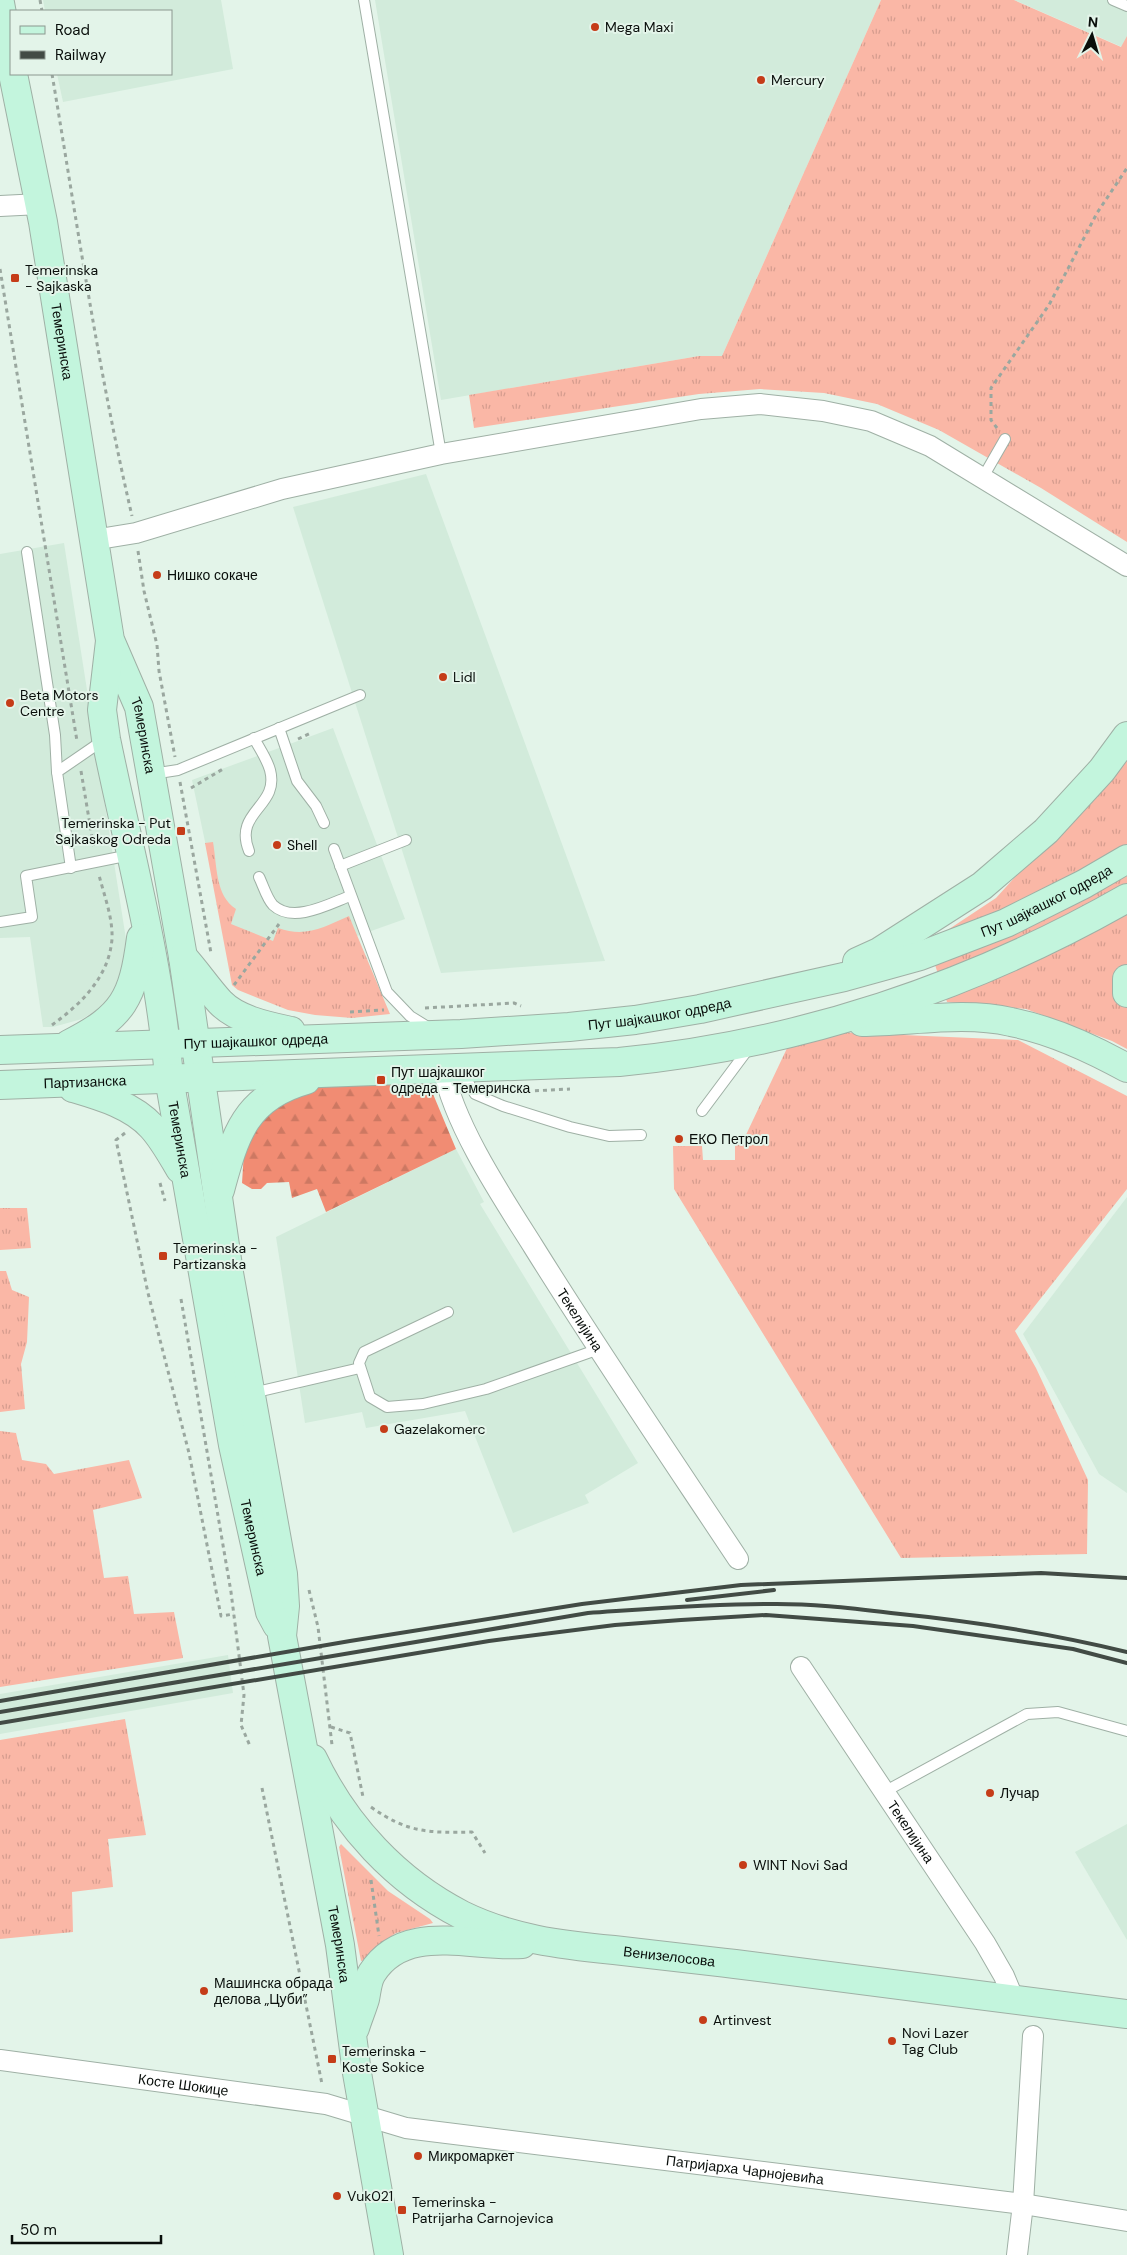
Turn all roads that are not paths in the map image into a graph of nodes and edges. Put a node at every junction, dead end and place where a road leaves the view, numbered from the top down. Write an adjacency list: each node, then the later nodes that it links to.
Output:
1 (364, 0): 10 (lane)
2 (1113, 0): 4 (lane)
3 (0, 3): 5 (main road)
4 (1127, 6)
5 (10, 57)
6 (13, 75): 7 (main road, Темеринска)
7 (40, 204): 8 (street); 12 (main road, Темеринска)
8 (0, 206)
9 (1005, 439): 11 (lane)
10 (441, 454): 11 (street); 12 (street)
11 (982, 479): 14 (street)
12 (93, 540): 15 (main road, Темеринска)
13 (27, 552): 21 (lane)
14 (1127, 566)
15 (110, 640): 20 (main road, Темеринска); 22 (main road, Темеринска)
16 (360, 695): 17 (lane)
17 (279, 728): 19 (lane); 23 (lane)
18 (1127, 736): 38 (main road)
19 (254, 738): 22 (lane); 26 (lane)
20 (106, 739): 21 (lane); 27 (main road, Темеринска)
21 (57, 772): 30 (lane)
22 (151, 774): 36 (main road, Темеринска)
23 (324, 823)
24 (406, 840): 29 (lane)
25 (334, 850): 29 (lane)
26 (249, 851)
27 (130, 855): 30 (lane); 34 (main road, Темеринска)
28 (1127, 859): 38 (main road, Пут шајкашког одреда)
29 (340, 866): 32 (lane)
30 (71, 868): 35 (lane)
31 (259, 877): 32 (lane)
32 (350, 896): 41 (lane)
33 (1127, 898): 40 (main road)
34 (144, 914): 42 (main road); 46 (main road, Темеринска)
35 (0, 922)
36 (183, 957): 43 (main road); 45 (main road, Темеринска)
37 (1127, 979): 39 (main road)
38 (803, 986): 41 (main road, Пут шајкашког одреда)
39 (1127, 993)
40 (833, 1023): 44 (main road); 49 (main road)
41 (440, 1034): 43 (main road, Пут шајкашког одреда)
42 (58, 1036): 46 (main road); 47 (main road)
43 (327, 1039): 45 (main road, Пут шајкашког одреда)
44 (754, 1041): 48 (main road); 55 (lane)
45 (196, 1043): 46 (main road, Пут шајкашког одреда); 51 (main road, Темеринска)
46 (166, 1044): 52 (main road, Темеринска)
47 (0, 1050)
48 (451, 1068): 50 (main road); 56 (lane); 60 (street, Текелијина)
49 (1127, 1068)
50 (326, 1074): 51 (main road); 58 (main road)
51 (200, 1077): 52 (main road); 58 (main road, Темеринска)
52 (169, 1078): 53 (main road, Партизанска); 57 (main road, Темеринска)
53 (52, 1082): 54 (main road, Партизанска); 57 (main road)
54 (0, 1085)
55 (702, 1112)
56 (641, 1135)
57 (187, 1181): 64 (main road, Темеринска)
58 (218, 1196): 62 (main road, Темеринска)
59 (448, 1312): 61 (lane)
60 (599, 1349): 61 (lane); 63 (street, Текелијина)
61 (360, 1368): 62 (lane)
62 (251, 1394): 64 (main road, Темеринска)
63 (738, 1559)
64 (282, 1636): 67 (main road, Темеринска)
65 (801, 1667): 68 (street, Текелијина)
66 (1127, 1731): 68 (lane)
67 (301, 1732): 69 (main road, Венизелосова); 72 (main road, Темеринска)
68 (884, 1792): 70 (street, Текелијина)
69 (544, 1943): 70 (main road, Венизелосова); 72 (main road)
70 (1014, 2000): 71 (main road, Венизелосова)
71 (1127, 2014)
72 (352, 2036): 75 (main road, Темеринска)
73 (1033, 2036): 76 (street)
74 (0, 2060): 75 (street, Косте Шокице)
75 (364, 2115): 76 (street, Патријарха Чарнојевића); 78 (main road, Темеринска)
76 (1023, 2204): 77 (street, Патријарха Чарнојевића); 79 (street)
77 (1127, 2221)
78 (389, 2255)
79 (1017, 2255)

